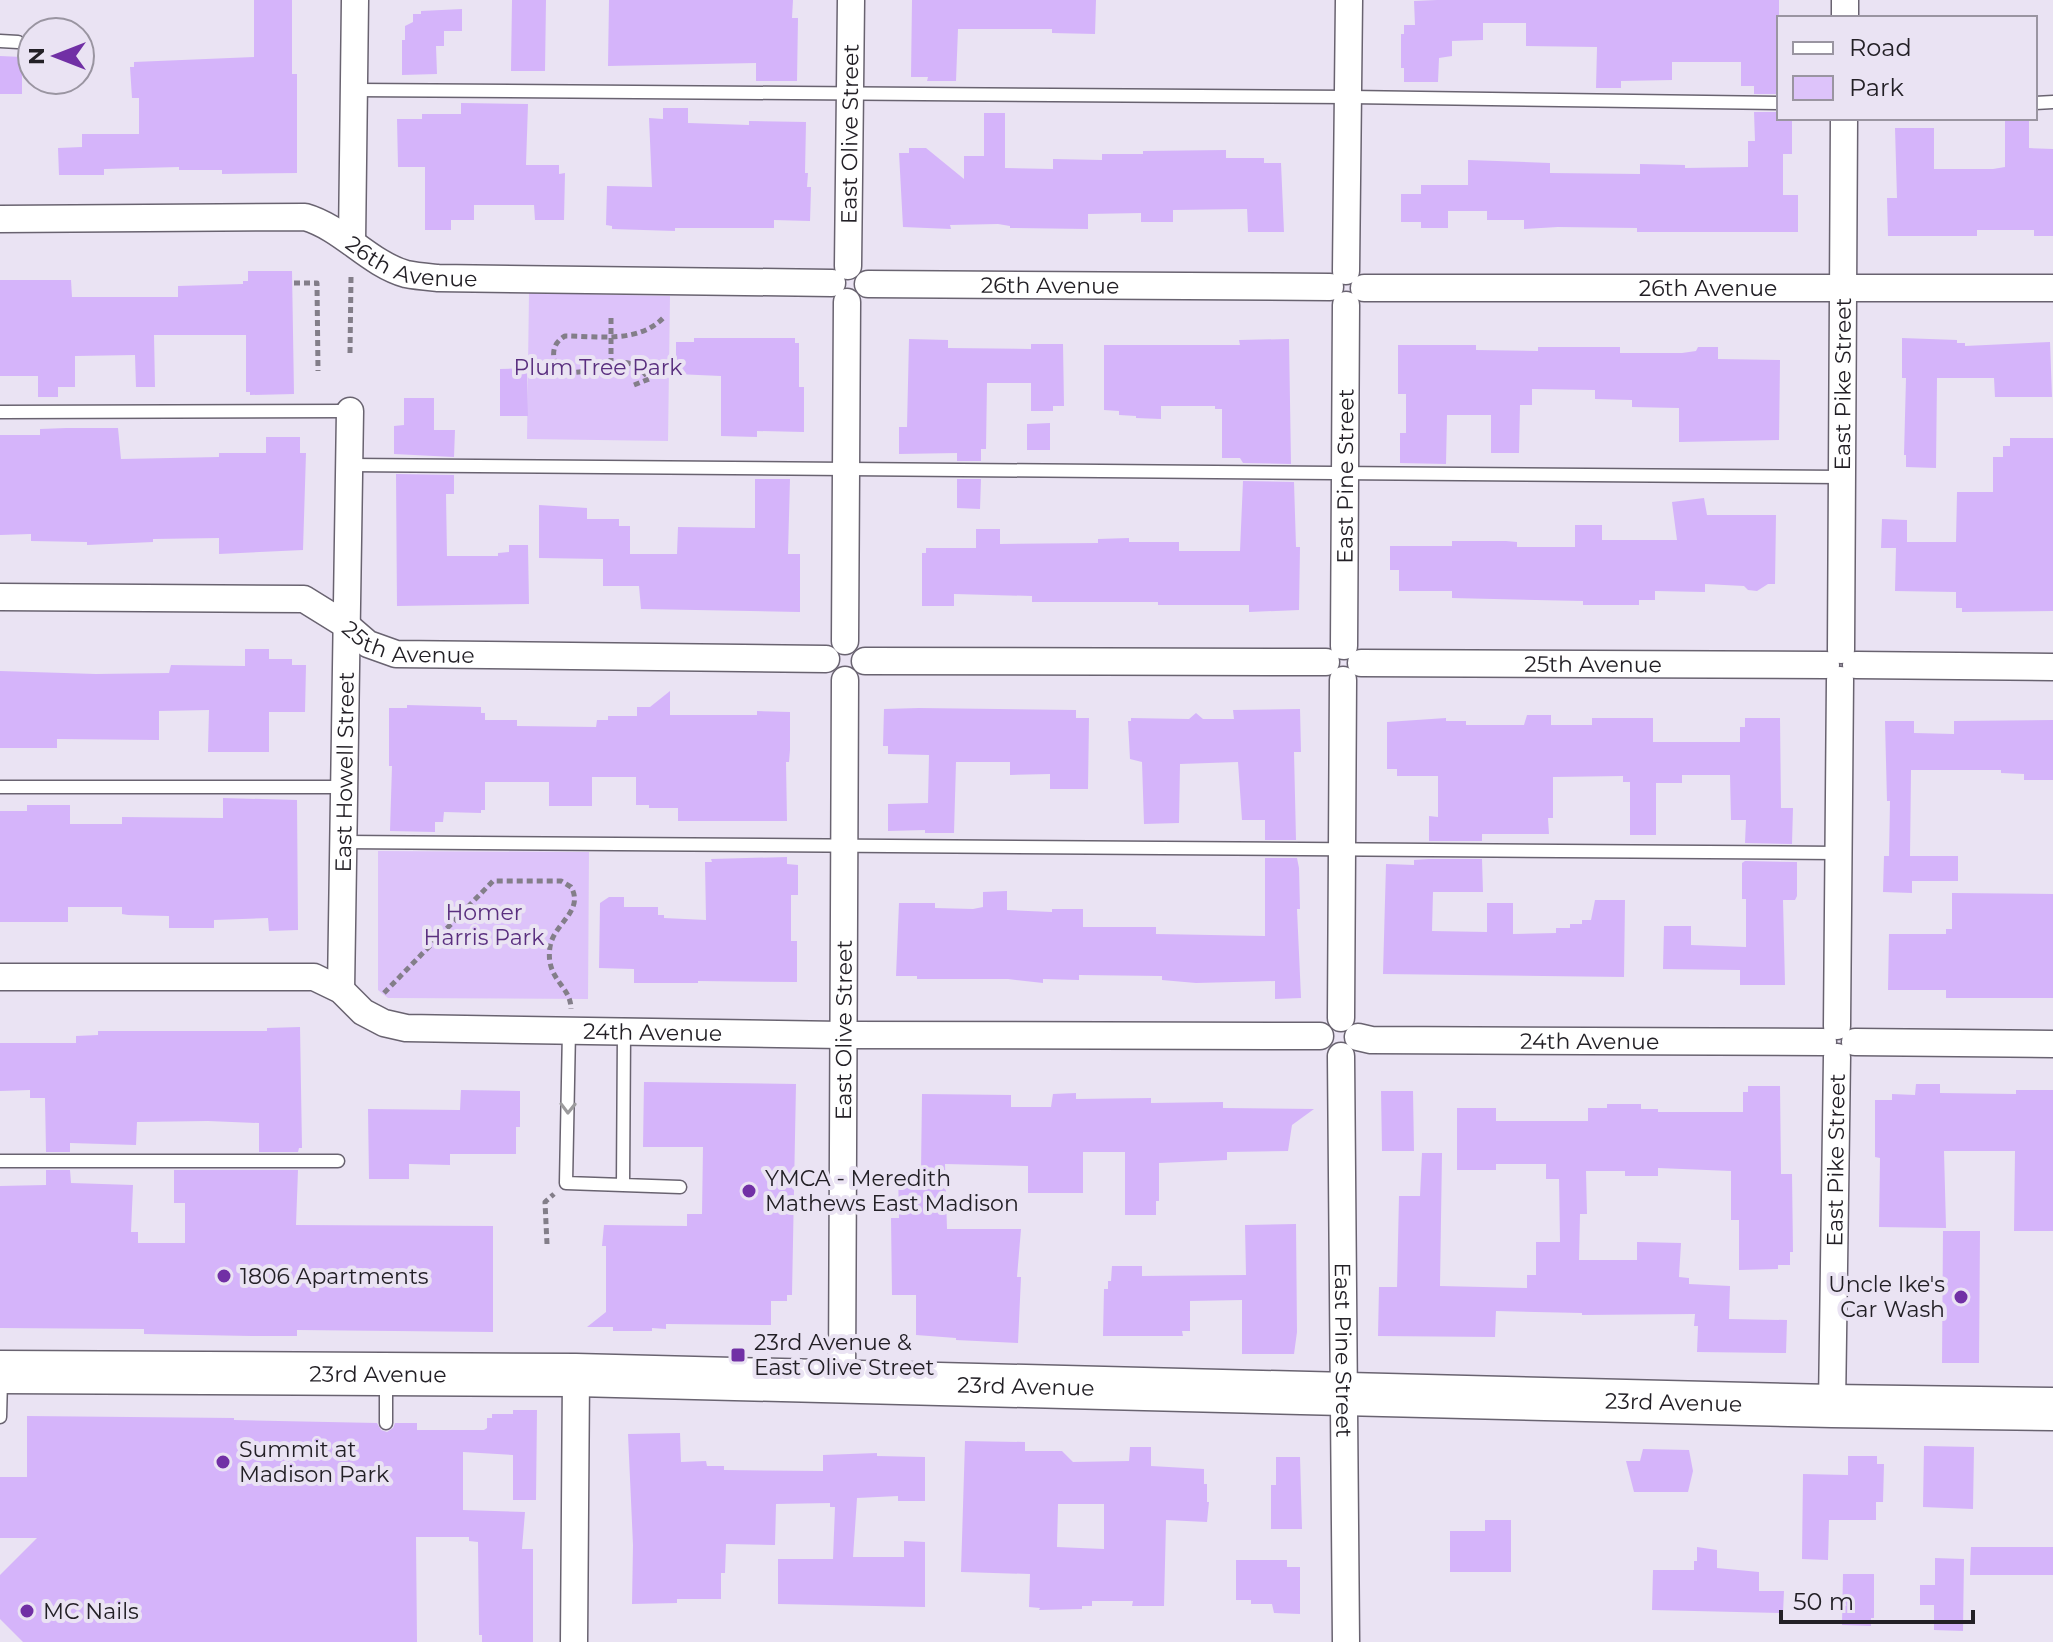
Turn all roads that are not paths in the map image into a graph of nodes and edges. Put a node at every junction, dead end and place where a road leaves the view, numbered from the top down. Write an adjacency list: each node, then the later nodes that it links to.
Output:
1 (355, 0): 4 (street)
2 (851, 0): 5 (street, East Olive Street)
3 (1349, 0): 6 (street, East Pine Street)
4 (355, 90): 5 (lane); 10 (street)
5 (851, 94): 6 (lane); 11 (street, East Olive Street)
6 (1350, 97): 7 (lane); 12 (street, East Pine Street)
7 (1777, 103)
8 (1844, 120): 13 (street, East Pike Street)
9 (0, 219): 10 (street, 26th Avenue)
10 (352, 242): 11 (street, 26th Avenue)
11 (843, 284): 12 (street, 26th Avenue); 18 (street, East Olive Street)
12 (1346, 288): 13 (street, 26th Avenue); 19 (street, East Pine Street)
13 (1843, 288): 14 (street, 26th Avenue); 20 (street, East Pike Street)
14 (2053, 288)
15 (350, 411): 16 (lane); 17 (street, East Howell Street)
16 (0, 412)
17 (349, 465): 18 (lane); 22 (street, East Howell Street)
18 (847, 470): 19 (lane); 23 (street, East Olive Street)
19 (1345, 475): 20 (lane); 26 (street, East Pine Street)
20 (1841, 477): 27 (street, East Pike Street)
21 (0, 597): 22 (street, 25th Avenue)
22 (346, 625): 24 (street, 25th Avenue); 31 (street, East Howell Street)
23 (845, 641): 24 (street); 25 (street)
24 (826, 659): 29 (street)
25 (865, 661): 26 (street, 25th Avenue); 29 (street)
26 (1344, 663): 27 (street, 25th Avenue); 34 (street, East Pine Street)
27 (1841, 665): 28 (street, 25th Avenue); 35 (street, East Pike Street)
28 (2053, 667)
29 (845, 680): 33 (street, East Olive Street)
30 (0, 787): 31 (lane)
31 (344, 787): 32 (street, East Howell Street)
32 (343, 842): 33 (lane); 37 (street, East Howell Street)
33 (845, 844): 34 (lane); 40 (street, East Olive Street)
34 (1343, 850): 35 (lane); 41 (street, East Pine Street)
35 (1838, 853): 42 (street, East Pike Street)
36 (0, 977): 37 (street, 24th Avenue)
37 (341, 990): 38 (street, 24th Avenue)
38 (570, 1024): 39 (street, 24th Avenue); 46 (lane, one-way to 46)
39 (624, 1032): 40 (street, 24th Avenue); 46 (lane)
40 (842, 1035): 41 (street, 24th Avenue); 51 (street, East Olive Street)
41 (1347, 1037): 42 (street, 24th Avenue); 52 (street, East Pine Street)
42 (1838, 1042): 43 (street, 24th Avenue); 53 (street, East Pike Street)
43 (2053, 1044)
44 (0, 1161): 45 (lane)
45 (338, 1161)
46 (623, 1185): 47 (lane)
47 (680, 1187)
48 (0, 1372): 49 (main road, 23rd Avenue); 55 (lane)
49 (387, 1374): 50 (main road, 23rd Avenue); 56 (lane)
50 (576, 1375): 51 (main road, 23rd Avenue); 57 (street)
51 (842, 1382): 52 (main road, 23rd Avenue)
52 (1345, 1392): 53 (main road, 23rd Avenue); 58 (street, East Pine Street)
53 (1832, 1406): 54 (main road, 23rd Avenue)
54 (2053, 1409)
55 (0, 1417)
56 (386, 1423)
57 (574, 1642)
58 (1346, 1642)

